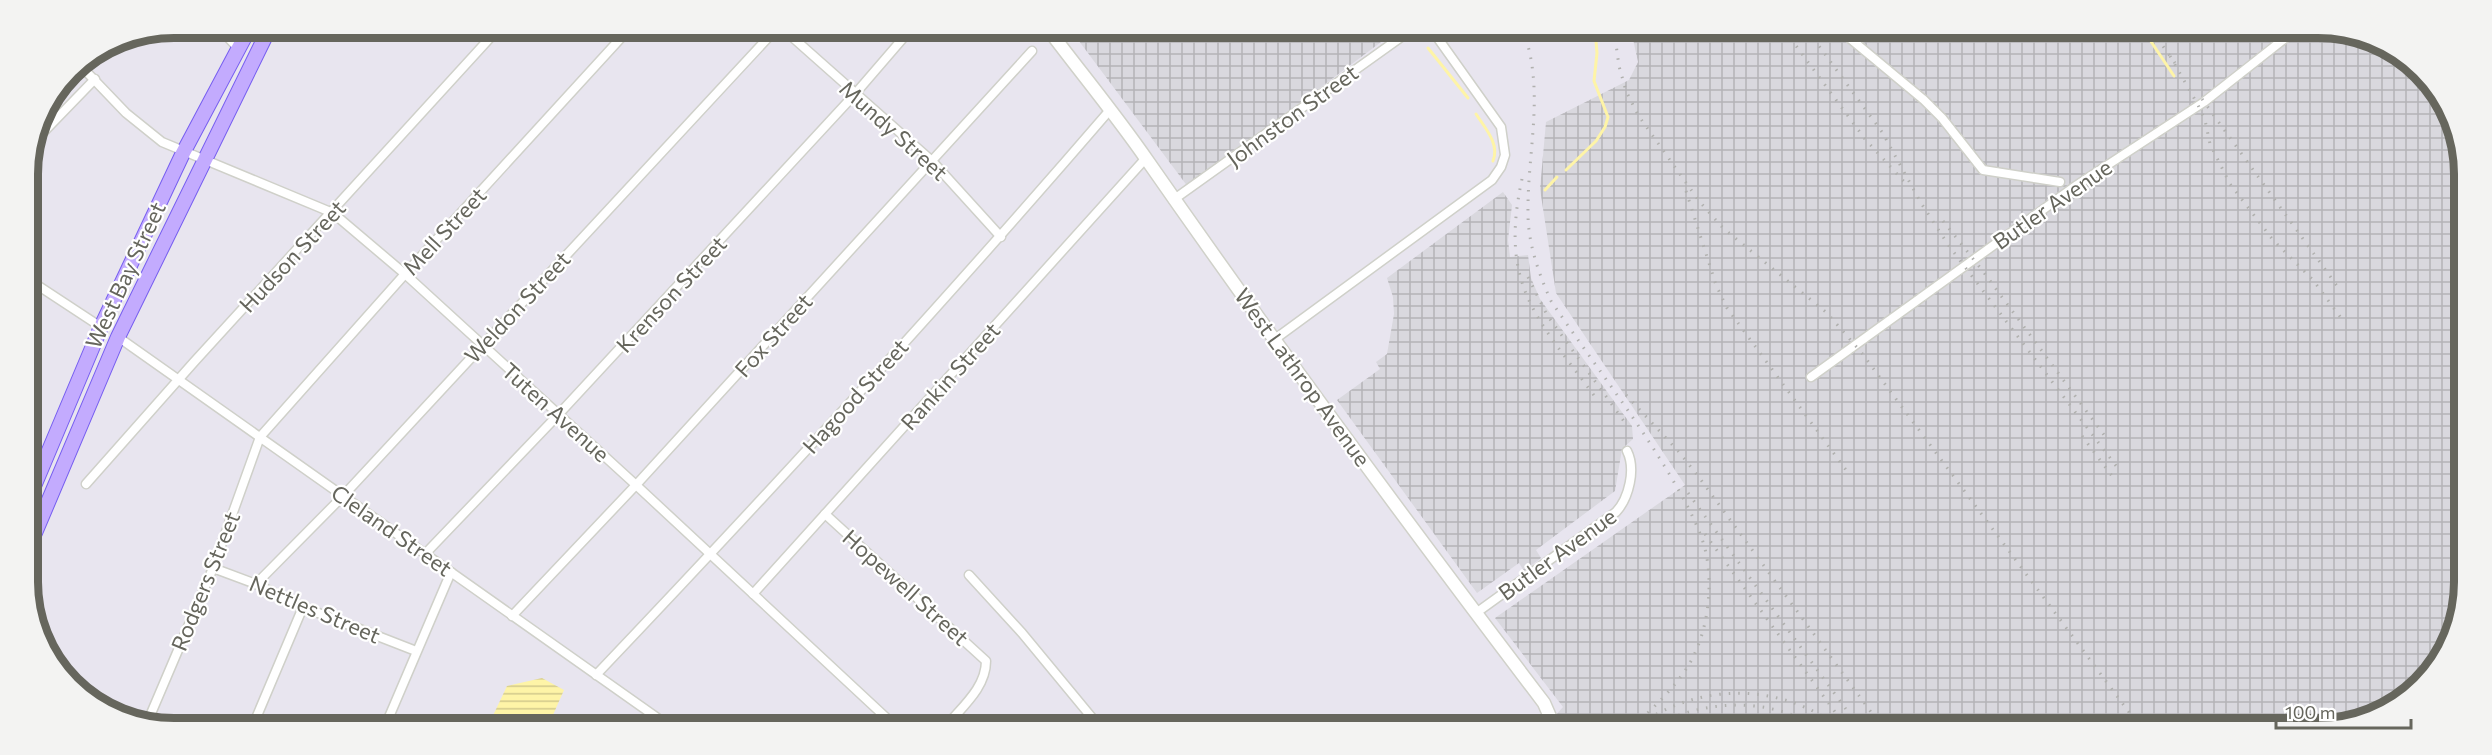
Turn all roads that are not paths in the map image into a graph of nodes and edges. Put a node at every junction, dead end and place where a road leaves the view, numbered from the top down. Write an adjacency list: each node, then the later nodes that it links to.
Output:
1 (228, 38): 14 (street)
2 (244, 38): 14 (main road, West Bay Street)
3 (265, 38): 23 (main road, West Bay Street)
4 (491, 38): 27 (street, Hudson Street)
5 (621, 38): 29 (street, Mell Street)
6 (768, 38): 34 (street, Weldon Street)
7 (793, 38): 18 (street, Mundy Street)
8 (903, 38): 18 (street, Krenson Street)
9 (1055, 38): 19 (street, West Lathrop Avenue)
10 (1400, 38): 26 (street, Johnston Street)
11 (1438, 38): 33 (street)
12 (1849, 38): 25 (street)
13 (2285, 38): 35 (street, Butler Avenue)
14 (239, 49): 21 (main road, West Bay Street)
15 (1032, 51): 24 (street, Fox Street)
16 (85, 70): 17 (street, Tuten Avenue)
17 (95, 79): 20 (street); 21 (street, Tuten Avenue)
18 (855, 94): 24 (street, Mundy Street); 37 (street, Krenson Street)
19 (1109, 111): 22 (street, West Lathrop Avenue); 28 (street, Hagood Street)
20 (44, 131)
21 (183, 153): 23 (street, Tuten Avenue); 31 (main road, West Bay Street)
22 (1146, 158): 26 (street, West Lathrop Avenue); 45 (street, Rankin Street)
23 (204, 160): 27 (street, Tuten Avenue); 32 (main road, West Bay Street)
24 (932, 161): 28 (street, Mundy Street); 42 (street, Fox Street)
25 (2060, 182)
26 (1173, 200): 33 (street, West Lathrop Avenue)
27 (333, 213): 29 (street, Tuten Avenue); 36 (street, Hudson Street)
28 (1001, 237): 49 (street, Hagood Street)
29 (405, 274): 34 (street, Tuten Avenue); 38 (street, Mell Street)
30 (38, 286): 31 (street)
31 (101, 327): 40 (main road, West Bay Street)
32 (118, 337): 36 (street, Cleland Street); 46 (main road, West Bay Street)
33 (1275, 339): 56 (street, West Lathrop Avenue)
34 (482, 345): 37 (street, Tuten Avenue); 43 (street, Weldon Street)
35 (1810, 377)
36 (179, 380): 38 (street, Cleland Street); 41 (street, Hudson Street)
37 (558, 415): 42 (street, Tuten Avenue); 48 (street, Krenson Street)
38 (260, 437): 43 (street, Cleland Street); 50 (street, Rodgers Street)
39 (1627, 451): 56 (street, Butler Avenue)
40 (38, 477)
41 (86, 484)
42 (636, 485): 49 (street, Tuten Avenue); 57 (street, Fox Street)
43 (343, 496): 48 (street, Cleland Street); 53 (street, Weldon Street)
44 (38, 513): 46 (street)
45 (825, 514): 54 (street, Rankin Street); 66 (street, Hopewell Street)
46 (43, 515): 47 (main road, West Bay Street)
47 (38, 526)
48 (425, 554): 51 (street, Cleland Street)
49 (710, 555): 54 (street, Tuten Avenue); 59 (street, Hagood Street)
50 (213, 568): 53 (street, Nettles Street); 60 (street, Rodgers Street)
51 (451, 572): 57 (street, Cleland Street); 58 (street)
52 (969, 575): 67 (street, Hopewell Street)
53 (256, 584): 55 (street, Nettles Street)
54 (753, 594): 65 (street, Tuten Avenue)
55 (303, 607): 58 (street, Nettles Street); 62 (street)
56 (1476, 613): 61 (street, West Lathrop Avenue)
57 (512, 616): 59 (street, Cleland Street)
58 (416, 651): 63 (street)
59 (596, 675): 64 (street, Cleland Street)
60 (150, 715)
61 (1550, 717)
62 (256, 718)
63 (389, 718)
64 (657, 718)
65 (886, 718)
66 (953, 718)
67 (1092, 718)

